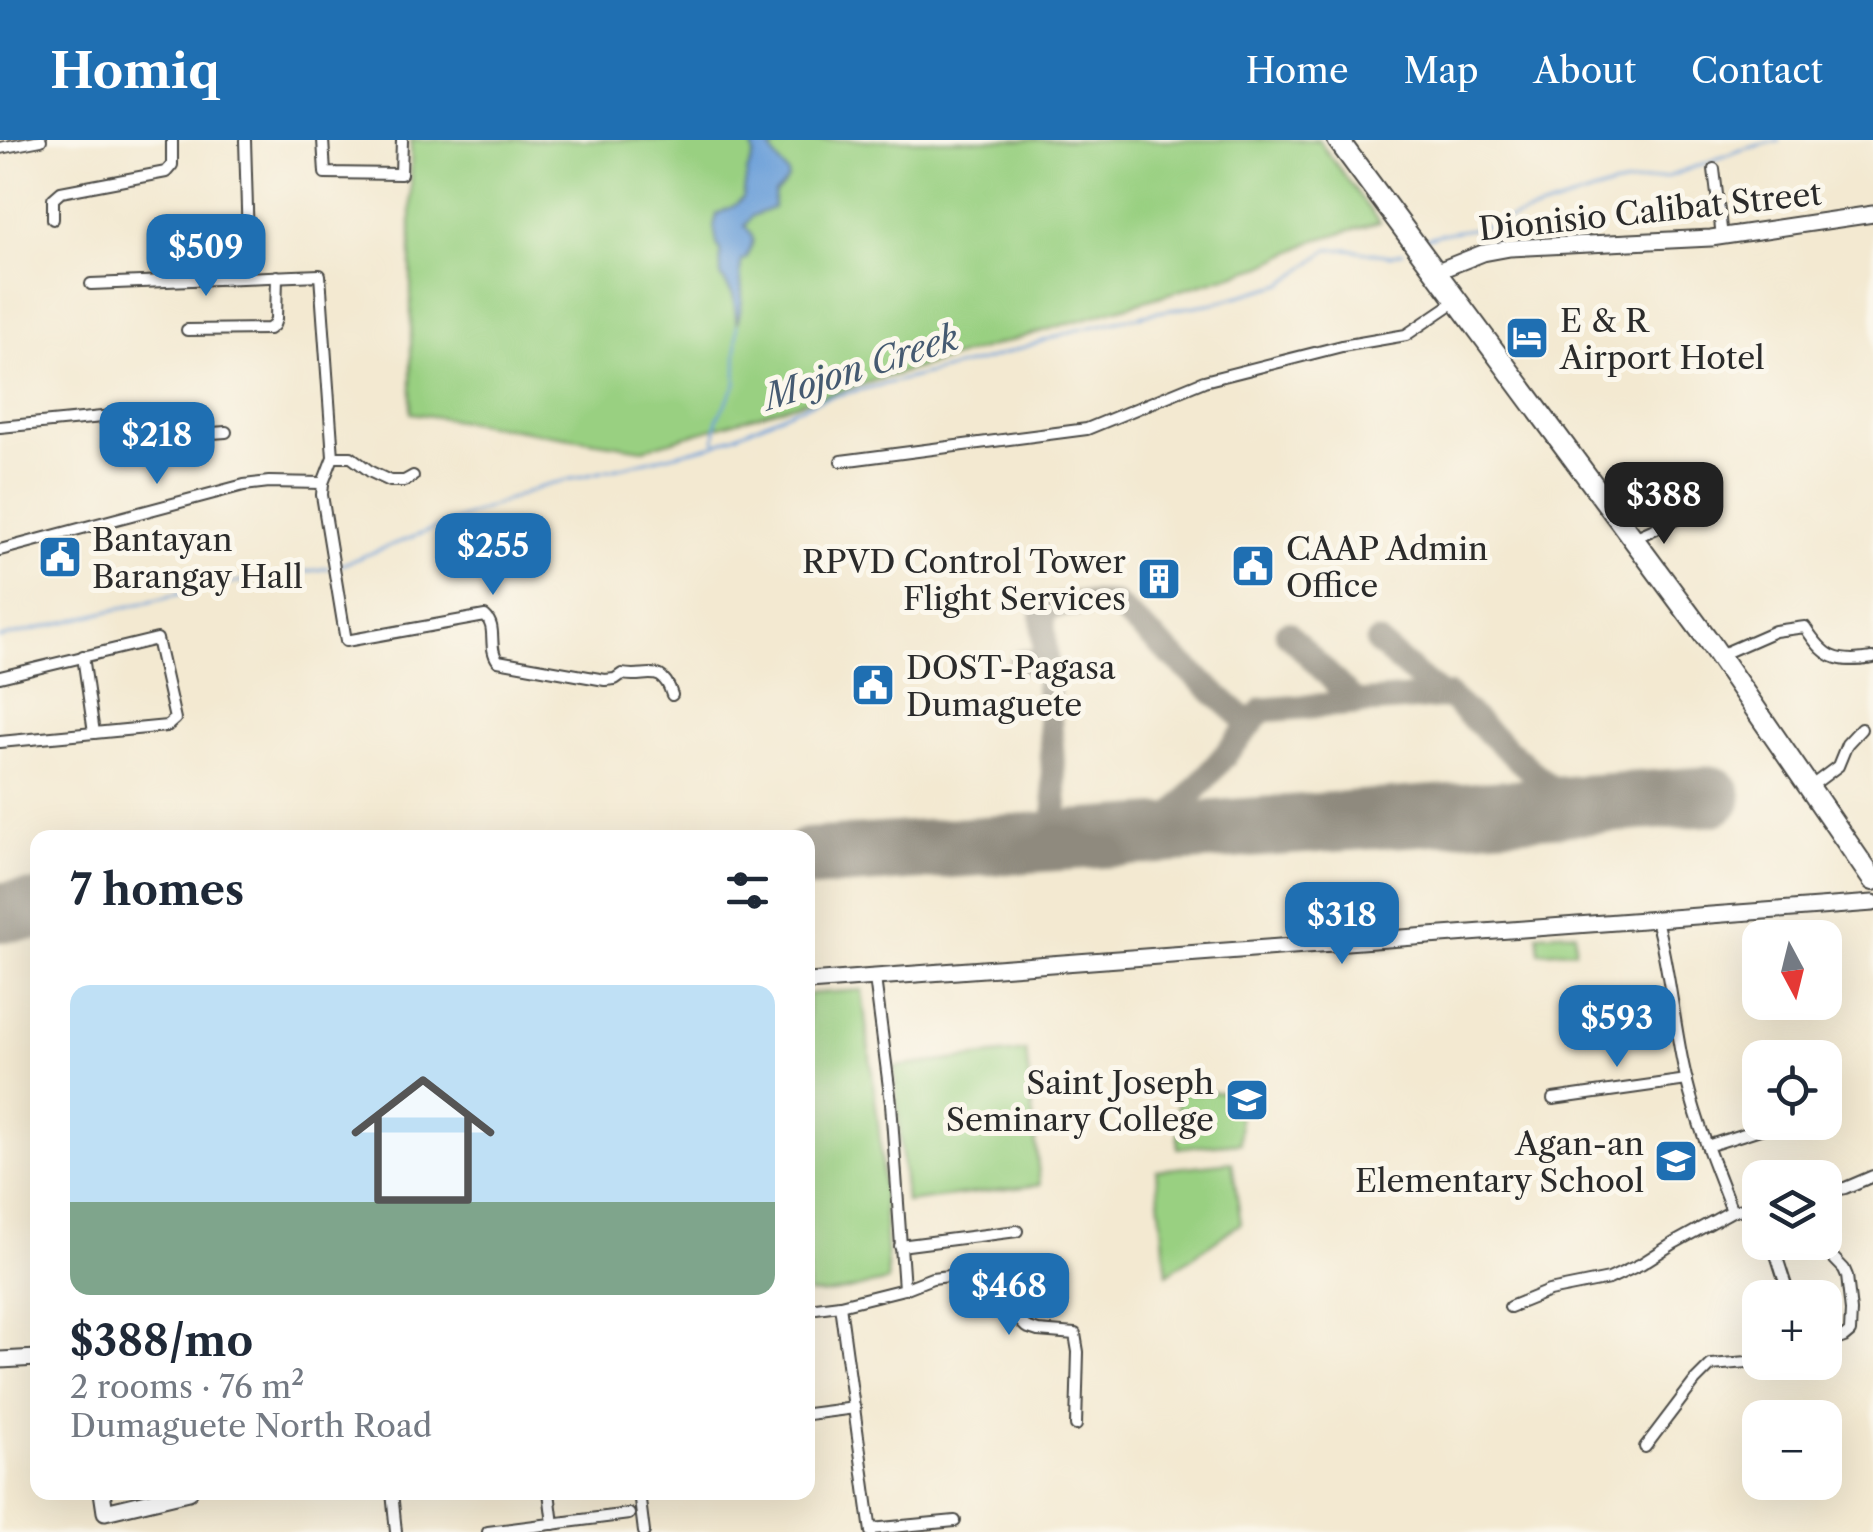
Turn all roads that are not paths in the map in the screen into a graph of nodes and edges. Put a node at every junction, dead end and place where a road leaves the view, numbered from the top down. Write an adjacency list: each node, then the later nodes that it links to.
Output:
1 (42, 140): 7 (street)
2 (172, 140): 10 (street)
3 (246, 140): 14 (street)
4 (323, 140): 5 (street)
5 (402, 140)
6 (1338, 140): 12 (highway)
7 (0, 148)
8 (1714, 170): 11 (street)
9 (1873, 214): 11 (street, Dionisio Calibat Street)
10 (53, 219)
11 (1722, 237): 12 (street, Dionisio Calibat Street)
12 (1435, 272): 16 (highway)
13 (277, 276): 14 (street); 17 (street); 20 (street)
14 (249, 277): 15 (street)
15 (91, 284)
16 (1456, 301): 21 (street); 25 (highway)
17 (188, 330)
18 (0, 427): 19 (street)
19 (226, 432)
20 (333, 457): 22 (street); 23 (street)
21 (841, 461)
22 (414, 476)
23 (322, 482): 26 (street); 31 (street)
24 (1679, 518): 25 (street)
25 (1633, 539): 28 (highway)
26 (0, 550)
27 (82, 656): 30 (street); 33 (street); 33 (street)
28 (1718, 656): 29 (street); 35 (highway)
29 (1873, 658)
30 (0, 677)
31 (672, 695)
32 (1860, 729): 35 (street)
33 (94, 733): 34 (street)
34 (0, 742)
35 (1809, 788): 36 (highway)
36 (1866, 853): 37 (highway)
37 (1873, 880)
38 (1873, 903): 39 (street)
39 (1656, 920): 40 (street); 42 (street)
40 (874, 978): 41 (street); 51 (street)
41 (815, 982)
42 (1687, 1080): 43 (street); 45 (street)
43 (1553, 1099)
44 (1742, 1135): 45 (street)
45 (1707, 1146): 49 (street)
46 (1873, 1176): 47 (street)
47 (1842, 1189)
48 (1742, 1209): 49 (street)
49 (1732, 1211): 55 (street)
50 (1017, 1231): 51 (street)
51 (900, 1246): 53 (street)
52 (1835, 1260): 57 (street)
53 (904, 1289): 54 (street); 63 (street)
54 (840, 1305): 56 (street); 61 (street)
55 (1510, 1307)
56 (815, 1308)
57 (1842, 1339)
58 (30, 1358): 59 (street)
59 (0, 1360)
60 (1742, 1363): 64 (street)
61 (855, 1408): 62 (street); 73 (street)
62 (815, 1413)
63 (1076, 1425)
64 (1645, 1447)
65 (103, 1500): 66 (street)
66 (155, 1500)
67 (393, 1500): 74 (street)
68 (551, 1500): 72 (street)
69 (640, 1500): 76 (street)
70 (629, 1514): 72 (street)
71 (956, 1521): 73 (street)
72 (553, 1524): 75 (street)
73 (871, 1530)
74 (396, 1532)
75 (488, 1532)
76 (644, 1532)

